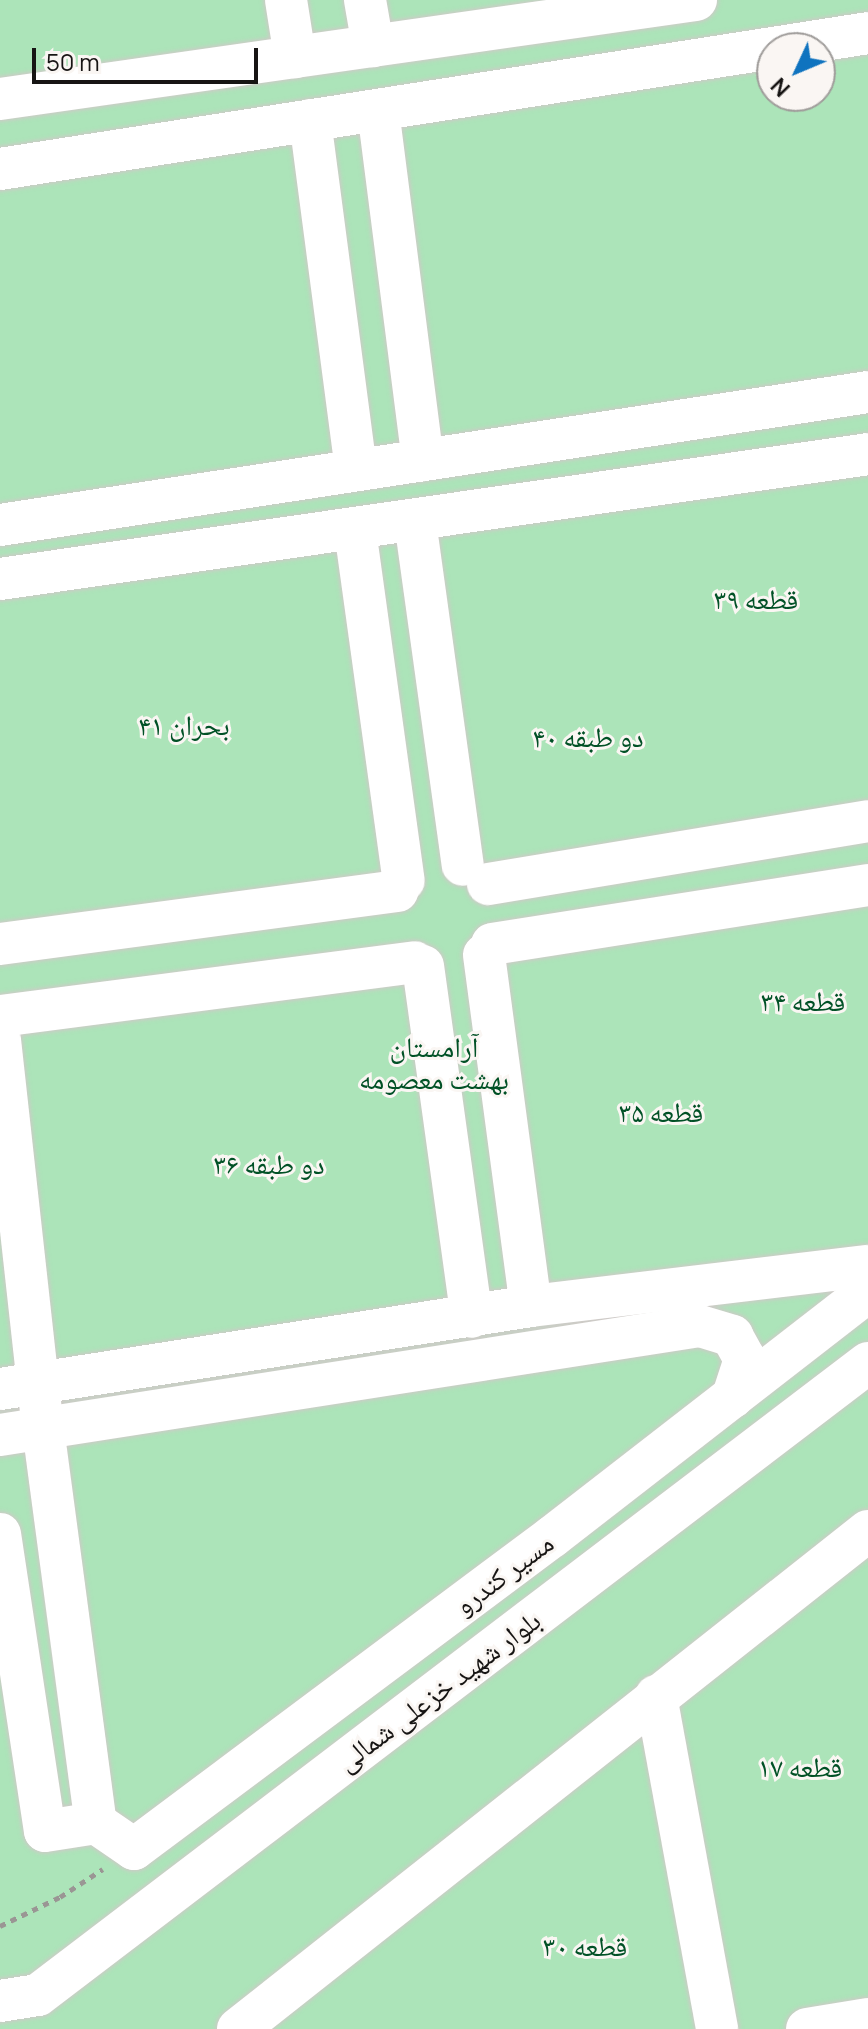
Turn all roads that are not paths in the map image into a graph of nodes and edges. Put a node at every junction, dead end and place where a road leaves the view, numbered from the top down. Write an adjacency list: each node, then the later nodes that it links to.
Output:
1 (286, 0): 6 (lane)
2 (365, 0): 5 (lane)
3 (696, 0): 5 (lane)
4 (868, 33): 8 (lane)
5 (373, 46): 6 (lane)
6 (295, 57): 7 (lane)
7 (0, 99)
8 (378, 110): 9 (lane); 12 (lane)
9 (310, 120): 10 (lane); 14 (lane)
10 (0, 169)
11 (868, 392): 12 (lane)
12 (423, 460): 14 (lane)
13 (867, 461): 15 (lane)
14 (356, 470): 16 (lane)
15 (415, 521): 17 (lane); 20 (lane)
16 (0, 525)
17 (355, 530): 18 (lane); 22 (lane)
18 (0, 579)
19 (868, 821): 20 (lane)
20 (476, 874): 22 (lane); 24 (lane)
21 (868, 885): 24 (lane)
22 (401, 886): 23 (lane); 25 (lane)
23 (0, 944)
24 (488, 950): 25 (lane); 30 (lane)
25 (419, 964): 26 (lane); 31 (lane)
26 (0, 1016)
27 (0, 1040): 33 (lane)
28 (868, 1266): 30 (lane)
29 (868, 1292): 34 (lane, مسیر کندرو)
30 (531, 1306): 31 (lane)
31 (472, 1317): 33 (lane)
32 (868, 1363): 41 (lane, بلوار شهید خزعلی شمالی)
33 (19, 1386): 35 (lane)
34 (733, 1397): 35 (lane); 40 (lane, مسیر کندرو)
35 (43, 1428): 36 (lane); 40 (lane)
36 (0, 1435)
37 (868, 1531): 39 (lane)
38 (0, 1534): 40 (lane)
39 (656, 1696): 43 (lane); 44 (lane)
40 (96, 1823)
41 (0, 2001)
42 (868, 2019): 45 (lane)
43 (238, 2029)
44 (717, 2029)
45 (807, 2029)

